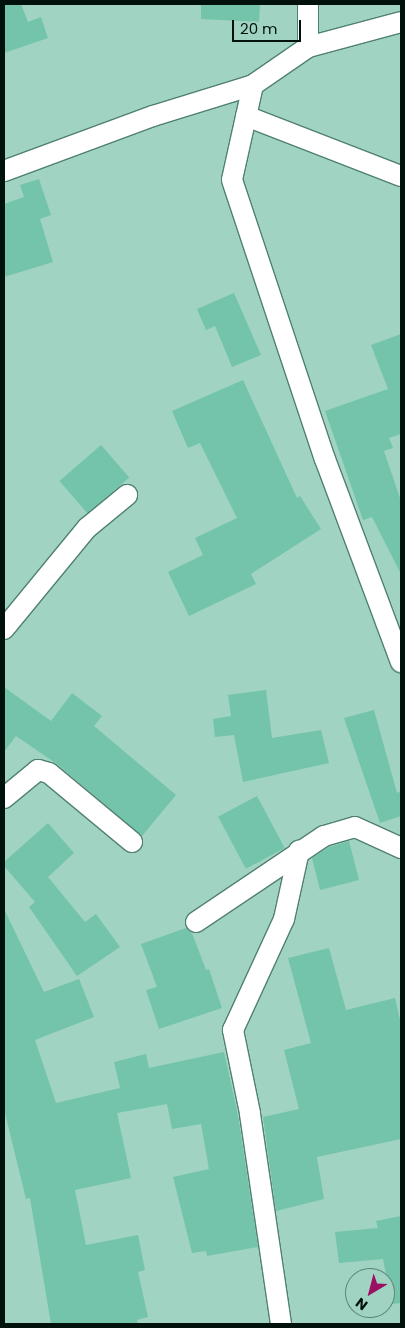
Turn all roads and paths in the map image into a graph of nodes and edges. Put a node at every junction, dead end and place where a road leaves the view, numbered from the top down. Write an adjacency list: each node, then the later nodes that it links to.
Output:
1 (308, 4): 3 (street)
2 (401, 22): 3 (street)
3 (308, 47): 4 (street)
4 (253, 85): 5 (street); 6 (street)
5 (246, 116): 7 (street); 10 (street)
6 (4, 171)
7 (401, 176)
8 (127, 495): 9 (street)
9 (4, 629)
10 (401, 662)
11 (4, 798): 12 (street)
12 (132, 842)
13 (401, 848): 14 (street)
14 (299, 851): 15 (street); 16 (street)
15 (196, 922)
16 (281, 1324)

